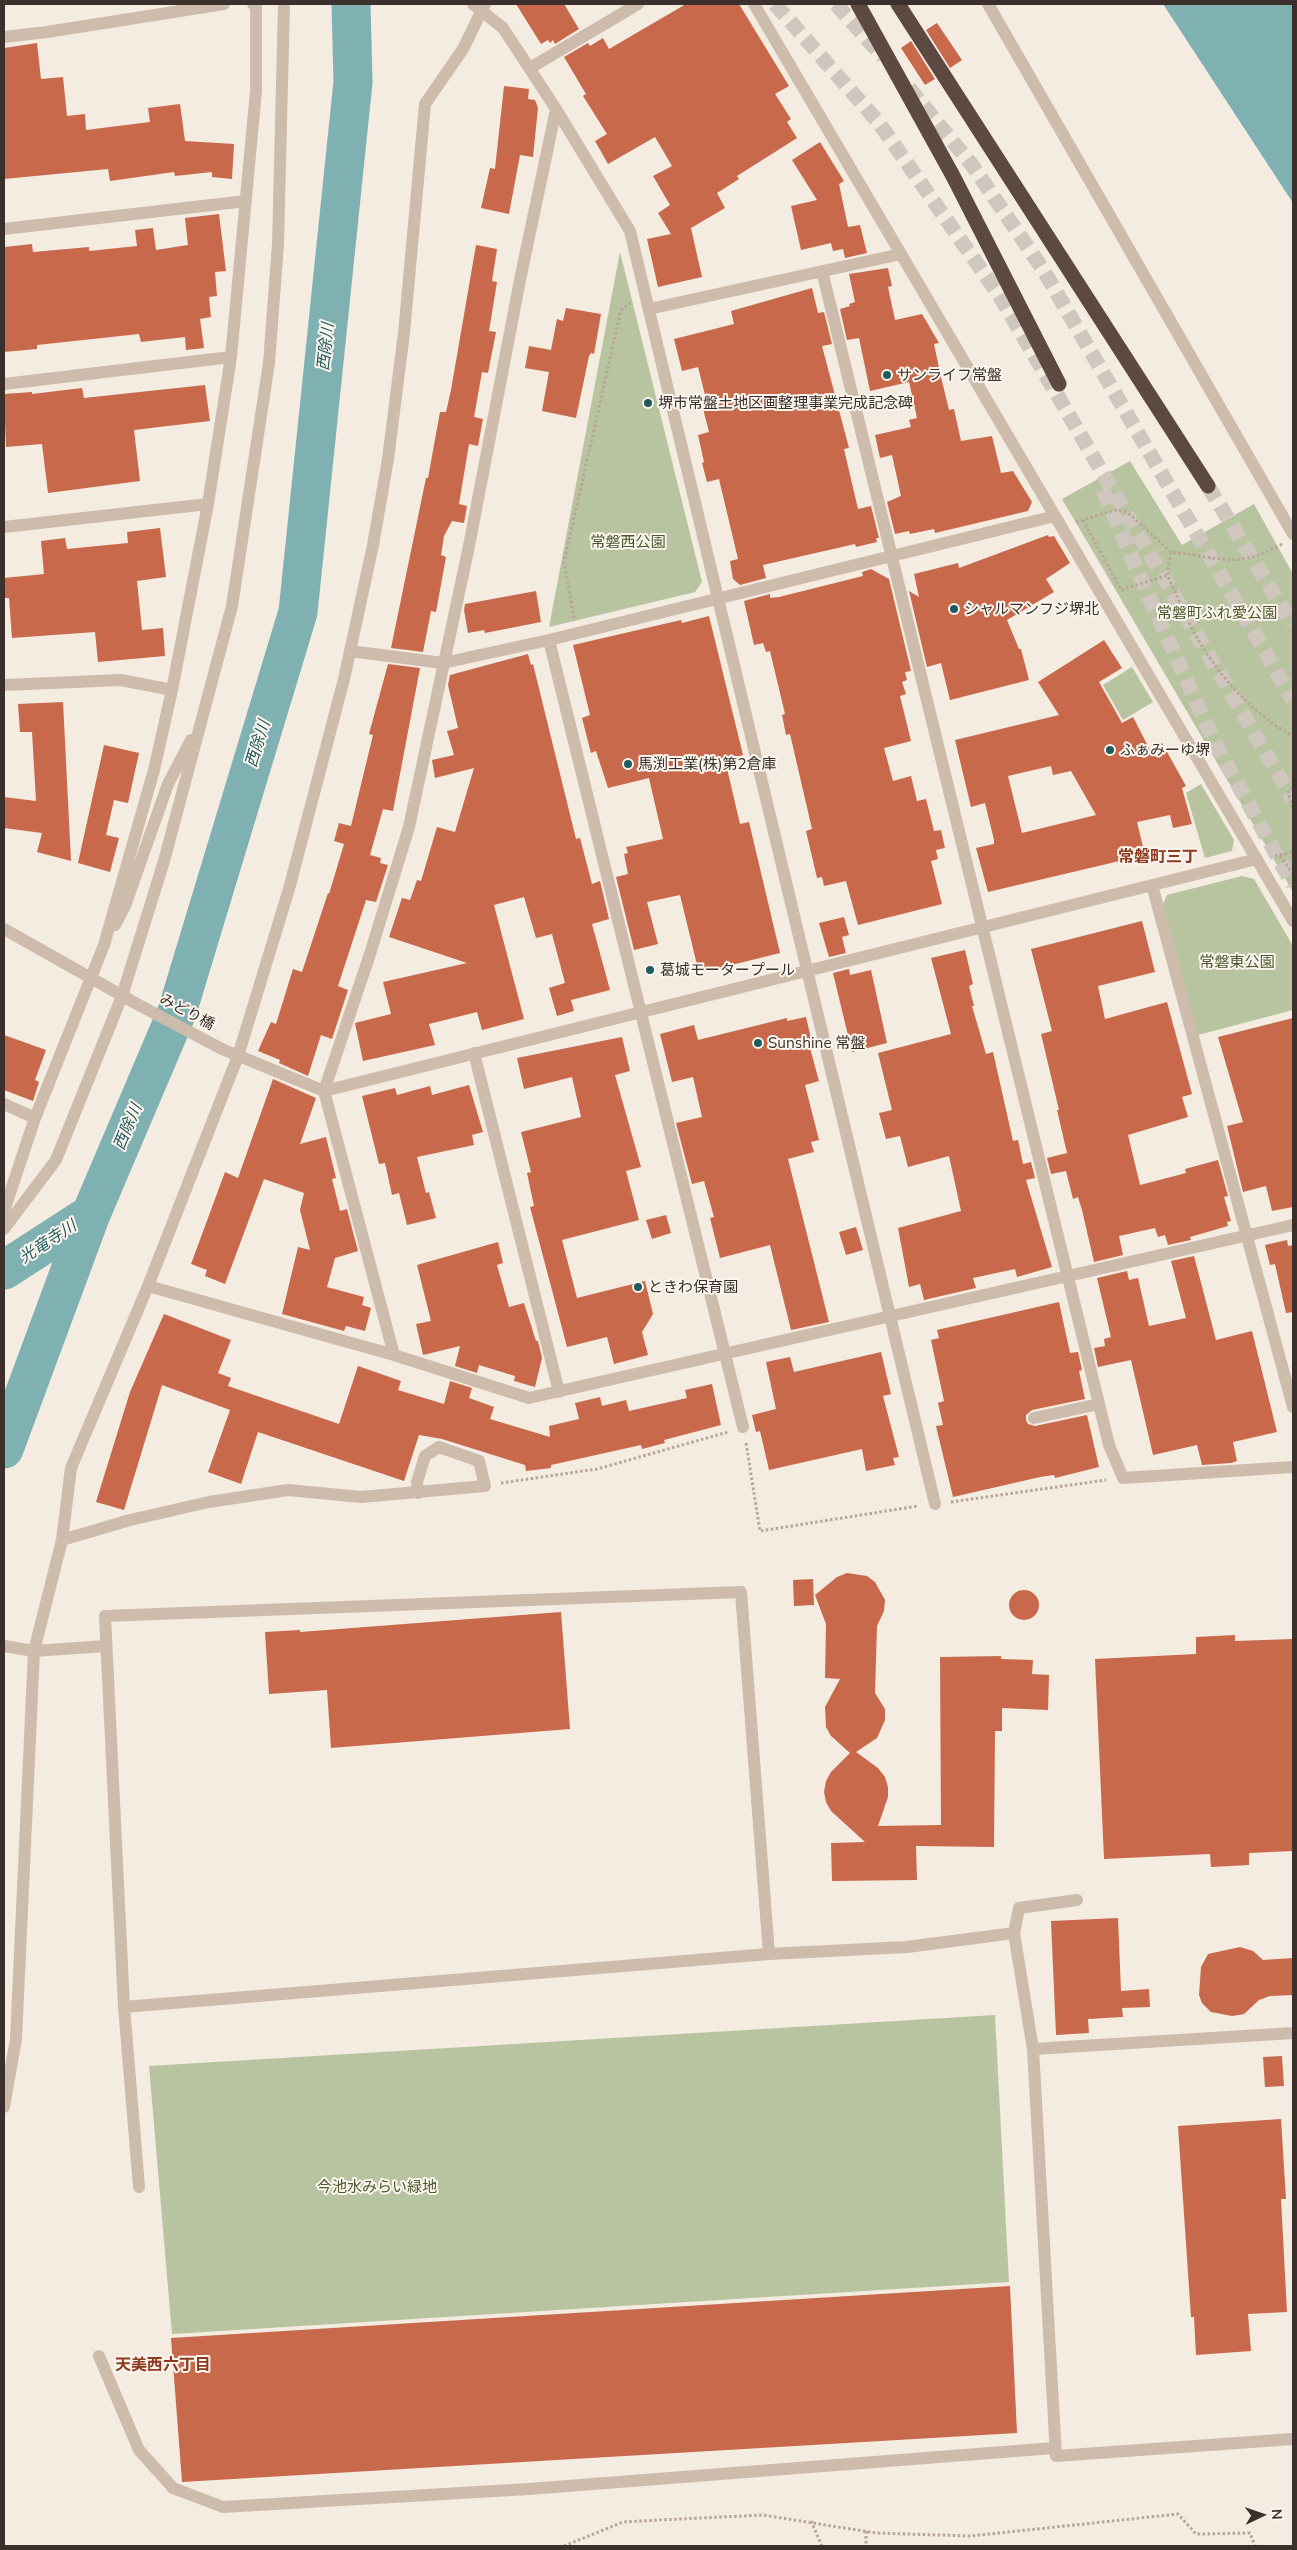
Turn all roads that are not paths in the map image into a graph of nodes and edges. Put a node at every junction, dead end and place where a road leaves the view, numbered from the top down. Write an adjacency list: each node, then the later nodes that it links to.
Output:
1 (224, 4): 10 (street)
2 (253, 4): 13 (street)
3 (284, 4): 33 (street)
4 (638, 4): 11 (street)
5 (754, 4): 15 (street)
6 (858, 4): 20 (highway)
7 (898, 4): 21 (highway)
8 (988, 4): 25 (street)
9 (480, 6): 11 (street); 29 (street)
10 (4, 37)
11 (530, 68): 12 (street)
12 (556, 109): 17 (street); 30 (street)
13 (246, 201): 14 (street); 18 (street)
14 (4, 229)
15 (901, 254): 16 (street); 23 (street)
16 (822, 271): 17 (street); 26 (street)
17 (648, 303): 27 (street)
18 (231, 357): 19 (street); 22 (street)
19 (4, 384)
20 (1059, 384)
21 (1208, 486)
22 (208, 504): 24 (street); 32 (street)
23 (1055, 516): 26 (street); 34 (street)
24 (4, 527)
25 (1289, 538)
26 (892, 556): 27 (street); 38 (street)
27 (719, 598): 28 (street); 40 (street)
28 (549, 640): 30 (street); 43 (street)
29 (350, 651): 30 (street); 45 (street)
30 (443, 663): 46 (street)
31 (4, 684): 32 (street)
32 (172, 690): 39 (street)
33 (203, 718): 39 (street); 42 (street)
34 (1257, 858): 35 (street); 36 (street)
35 (1152, 885): 38 (street); 52 (street)
36 (1293, 921)
37 (4, 928): 41 (street, みどり橋)
38 (982, 928): 40 (street); 53 (street)
39 (104, 945): 41 (street)
40 (807, 971): 43 (street); 55 (street)
41 (90, 978): 42 (street, みどり橋); 48 (street)
42 (122, 996): 45 (street, みどり橋); 51 (street)
43 (640, 1012): 44 (street); 56 (street)
44 (474, 1054): 46 (street); 58 (street)
45 (238, 1056): 46 (street, みどり橋); 54 (street)
46 (324, 1091): 57 (street)
47 (4, 1104): 48 (street)
48 (35, 1118): 49 (street)
49 (4, 1211)
50 (1293, 1225): 52 (street)
51 (4, 1229)
52 (1246, 1235): 53 (street); 60 (street)
53 (1068, 1277): 55 (street); 59 (street)
54 (148, 1286): 57 (street); 66 (street)
55 (891, 1317): 56 (street); 65 (street)
56 (725, 1354): 58 (street); 62 (street)
57 (394, 1355): 58 (street)
58 (559, 1392)
59 (1099, 1404): 61 (street); 63 (street)
60 (1293, 1407)
61 (1034, 1418)
62 (743, 1427)
63 (1293, 1467)
64 (418, 1493): 64 (street); 66 (street)
65 (935, 1504)
66 (62, 1540): 69 (street)
67 (4, 1646): 69 (street)
68 (105, 1646): 69 (street); 72 (street); 73 (street)
69 (34, 1650): 76 (street)
70 (1077, 1900): 71 (street)
71 (1014, 1933): 72 (street); 75 (street)
72 (769, 1954): 73 (street)
73 (124, 2007): 77 (street)
74 (1293, 2033): 75 (street)
75 (1033, 2049): 80 (street)
76 (4, 2107)
77 (140, 2187)
78 (99, 2356): 80 (street)
79 (1293, 2440): 80 (street)
80 (1054, 2448)

